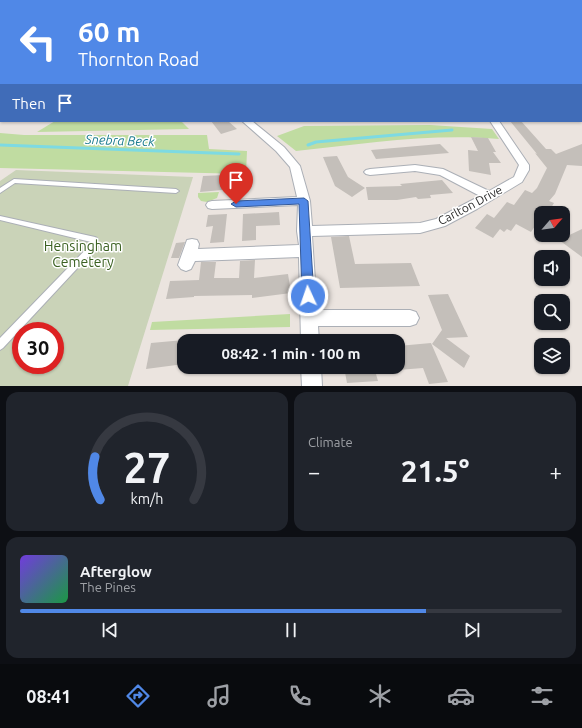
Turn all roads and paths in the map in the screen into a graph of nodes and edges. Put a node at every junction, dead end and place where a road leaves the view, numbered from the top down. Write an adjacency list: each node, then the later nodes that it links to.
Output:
1 (247, 122): 7 (street)
2 (495, 122): 6 (street, Carlton Drive)
3 (370, 172): 6 (street)
4 (0, 191): 5 (lane)
5 (176, 191)
6 (490, 196): 10 (street, Carlton Drive)
7 (304, 201): 8 (street); 10 (street)
8 (219, 202)
9 (0, 218): 16 (lane)
10 (304, 231): 11 (street)
11 (305, 250): 12 (street); 13 (street)
12 (189, 254)
13 (310, 318): 14 (street); 15 (street)
14 (410, 318)
15 (310, 334)
16 (0, 345)
17 (311, 374): 18 (street)
18 (312, 386)

